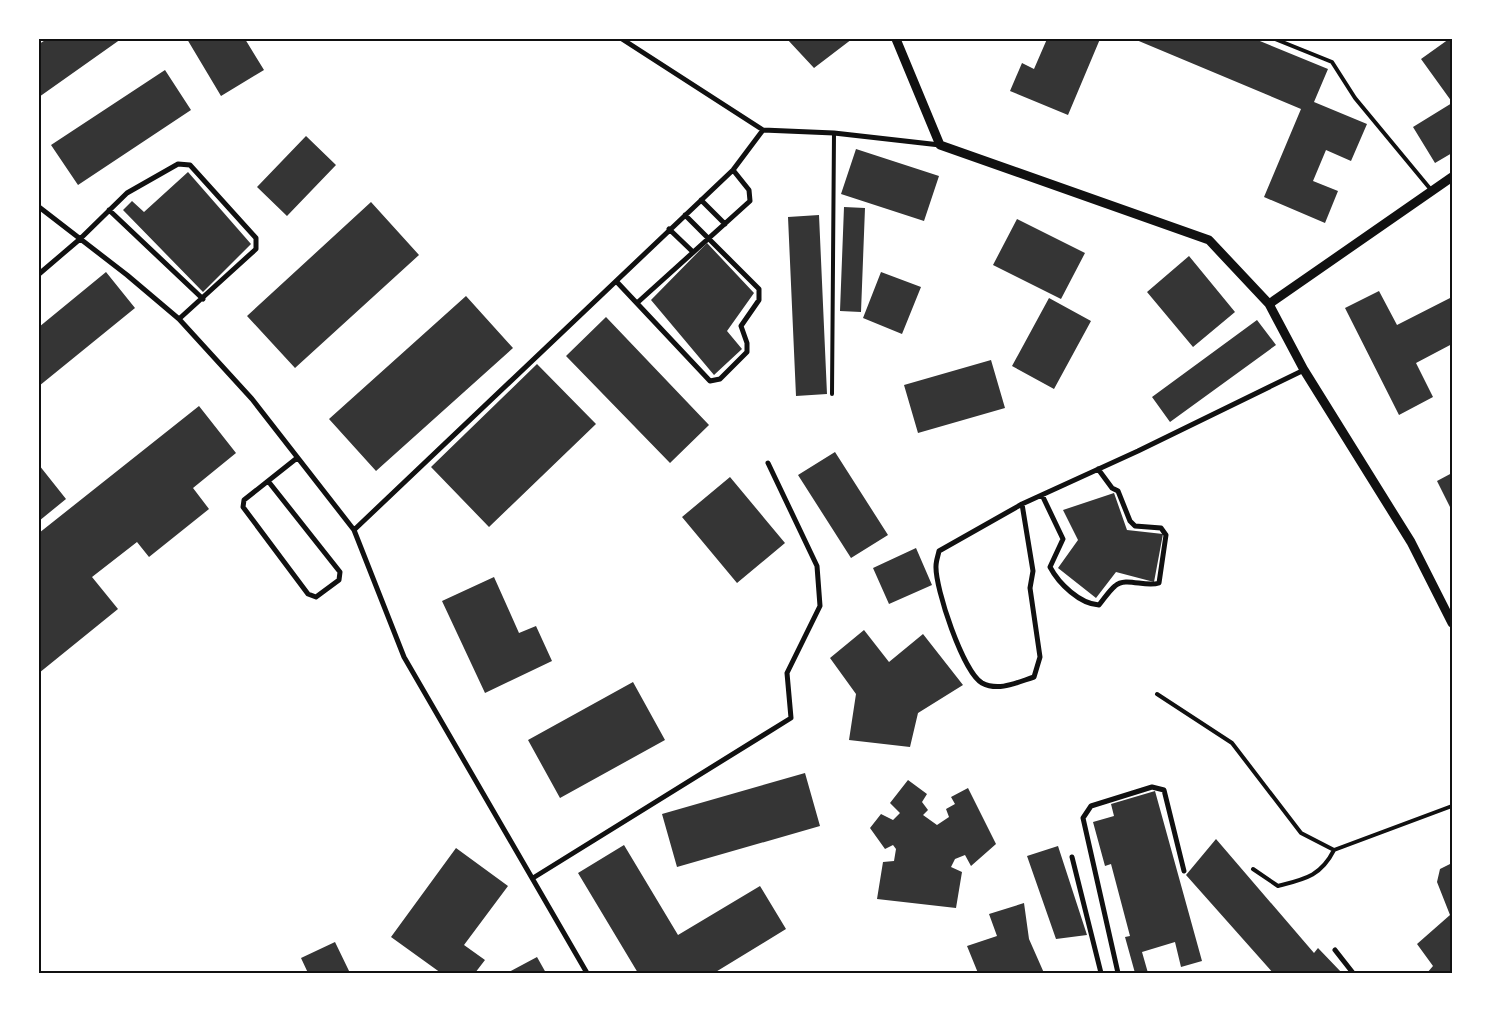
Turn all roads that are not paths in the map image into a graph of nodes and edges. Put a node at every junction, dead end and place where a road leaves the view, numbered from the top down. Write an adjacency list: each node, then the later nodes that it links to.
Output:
1 (622, 39): 4 (street)
2 (897, 39): 6 (street)
3 (1275, 39): 9 (lane)
4 (763, 130): 5 (street); 7 (street)
5 (834, 133): 6 (street); 26 (lane)
6 (940, 145): 23 (street)
7 (733, 170): 10 (street); 14 (street)
8 (1452, 178): 9 (street)
9 (1432, 191): 23 (street)
10 (700, 200): 13 (street); 14 (street)
11 (39, 207): 17 (street)
12 (109, 210): 17 (street); 21 (street); 21 (street)
13 (685, 215): 15 (street); 16 (street)
14 (725, 224): 16 (street)
15 (670, 229): 18 (street); 20 (street)
16 (709, 238): 18 (street); 22 (street)
17 (80, 239): 19 (street); 24 (street)
18 (693, 252): 22 (street)
19 (39, 274)
20 (616, 281): 22 (street); 33 (street)
21 (203, 299): 24 (street)
22 (637, 303)
23 (1269, 304): 25 (street)
24 (179, 319): 27 (street)
25 (1304, 370): 29 (street); 34 (street)
26 (832, 394)
27 (297, 458): 30 (street); 33 (street)
28 (768, 463): 41 (street)
29 (1098, 469): 31 (street); 31 (street)
30 (268, 480): 30 (street)
31 (1042, 495): 32 (street)
32 (1022, 504): 32 (street)
33 (354, 530): 41 (street)
34 (1452, 623)
35 (1156, 694): 37 (lane)
36 (1452, 806): 37 (lane)
37 (1334, 850): 39 (lane)
38 (1072, 857): 44 (street)
39 (1253, 869)
40 (1184, 871): 45 (street)
41 (533, 878): 43 (street)
42 (1336, 950): 46 (street)
43 (587, 973)
44 (1100, 973)
45 (1118, 973)
46 (1353, 973)

